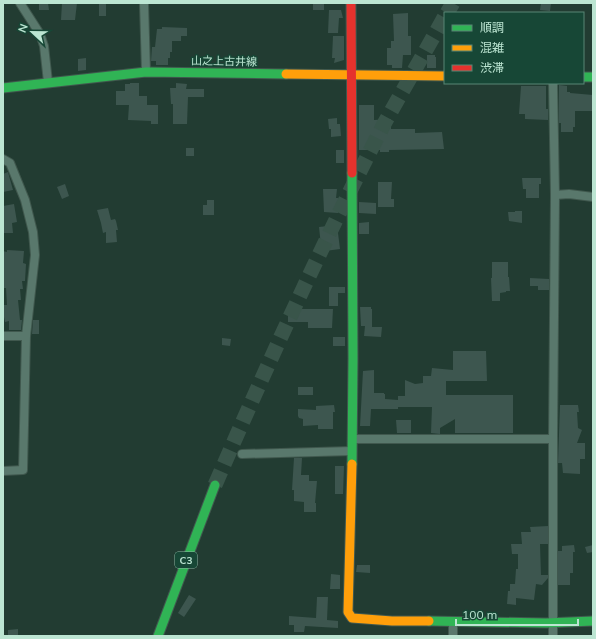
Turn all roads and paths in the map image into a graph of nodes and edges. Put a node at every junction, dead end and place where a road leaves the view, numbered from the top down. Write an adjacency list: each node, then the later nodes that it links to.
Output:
1 (20, 3): 7 (street)
2 (144, 3): 4 (street)
3 (351, 3): 5 (main road)
4 (146, 72): 5 (main road, 山之上古井線); 7 (main road, 山之上古井線)
5 (351, 74): 6 (main road, 山之上古井線); 15 (main road)
6 (444, 76)
7 (48, 82): 9 (main road, 山之上古井線)
8 (553, 84): 11 (street)
9 (3, 88)
10 (3, 159): 14 (street)
11 (555, 195): 12 (street); 16 (street)
12 (593, 197)
13 (3, 336): 14 (street)
14 (26, 336): 19 (street)
15 (352, 439): 16 (street); 17 (main road)
16 (552, 439): 23 (street)
17 (352, 451): 18 (street); 21 (main road)
18 (242, 454)
19 (3, 471)
20 (215, 485): 24 (main road, C3)
21 (453, 621): 23 (main road); 25 (street)
22 (593, 621): 23 (main road)
23 (553, 622): 26 (street)
24 (158, 636)
25 (454, 636)
26 (553, 636)

